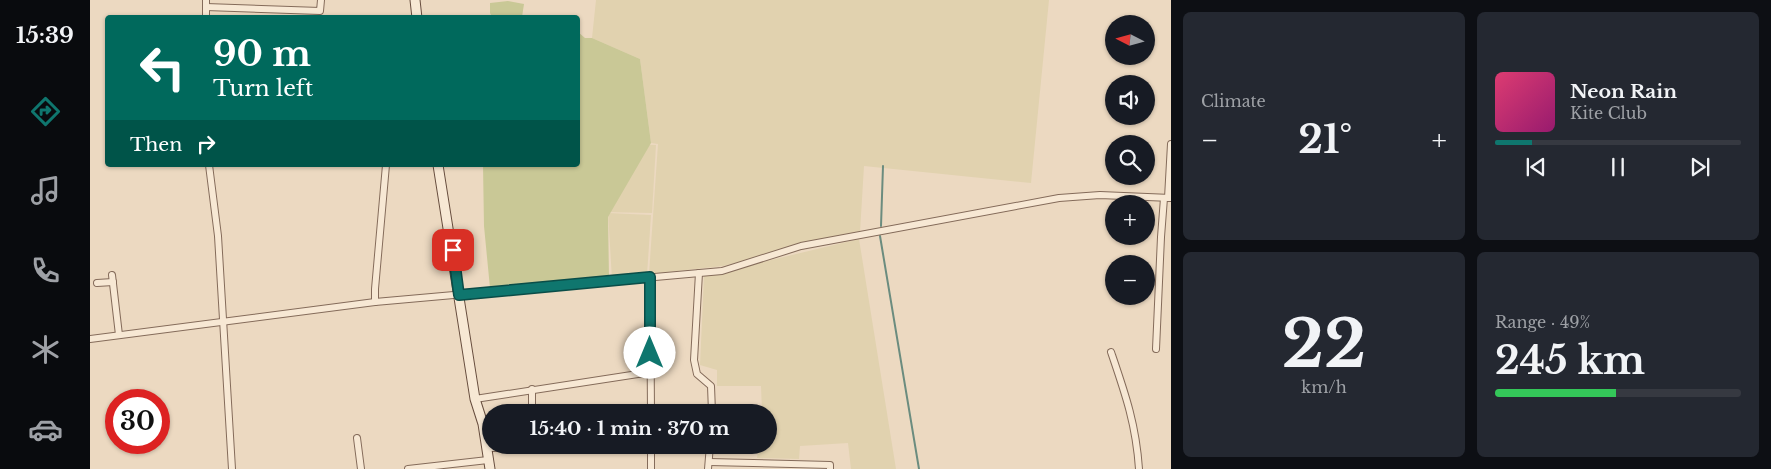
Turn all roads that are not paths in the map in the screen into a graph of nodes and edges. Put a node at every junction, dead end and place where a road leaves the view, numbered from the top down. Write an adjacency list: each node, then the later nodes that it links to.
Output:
1 (321, 0): 4 (street)
2 (415, 0): 5 (main road)
3 (206, 3): 4 (street)
4 (320, 14)
5 (417, 15)
6 (1171, 144): 10 (street)
7 (209, 167): 16 (street)
8 (386, 167): 15 (street)
9 (438, 167): 14 (main road)
10 (1168, 198): 11 (street); 19 (street)
11 (699, 273): 12 (street); 26 (street)
12 (650, 277): 14 (street); 21 (street)
13 (97, 283): 17 (street)
14 (459, 295): 15 (street); 23 (main road)
15 (376, 302): 16 (street)
16 (223, 321): 17 (street); 32 (street)
17 (118, 335): 18 (street)
18 (90, 339)
19 (1156, 349)
20 (1111, 352): 37 (street)
21 (651, 372): 22 (street); 25 (street)
22 (532, 389): 23 (street); 24 (street)
23 (476, 399): 27 (main road)
24 (532, 404)
25 (651, 404)
26 (712, 404)
27 (482, 420)
28 (357, 438): 33 (street)
29 (651, 454): 35 (street)
30 (489, 464): 34 (street)
31 (709, 466): 36 (street)
32 (232, 469)
33 (360, 469)
34 (408, 469)
35 (651, 469)
36 (830, 469)
37 (1139, 469)

